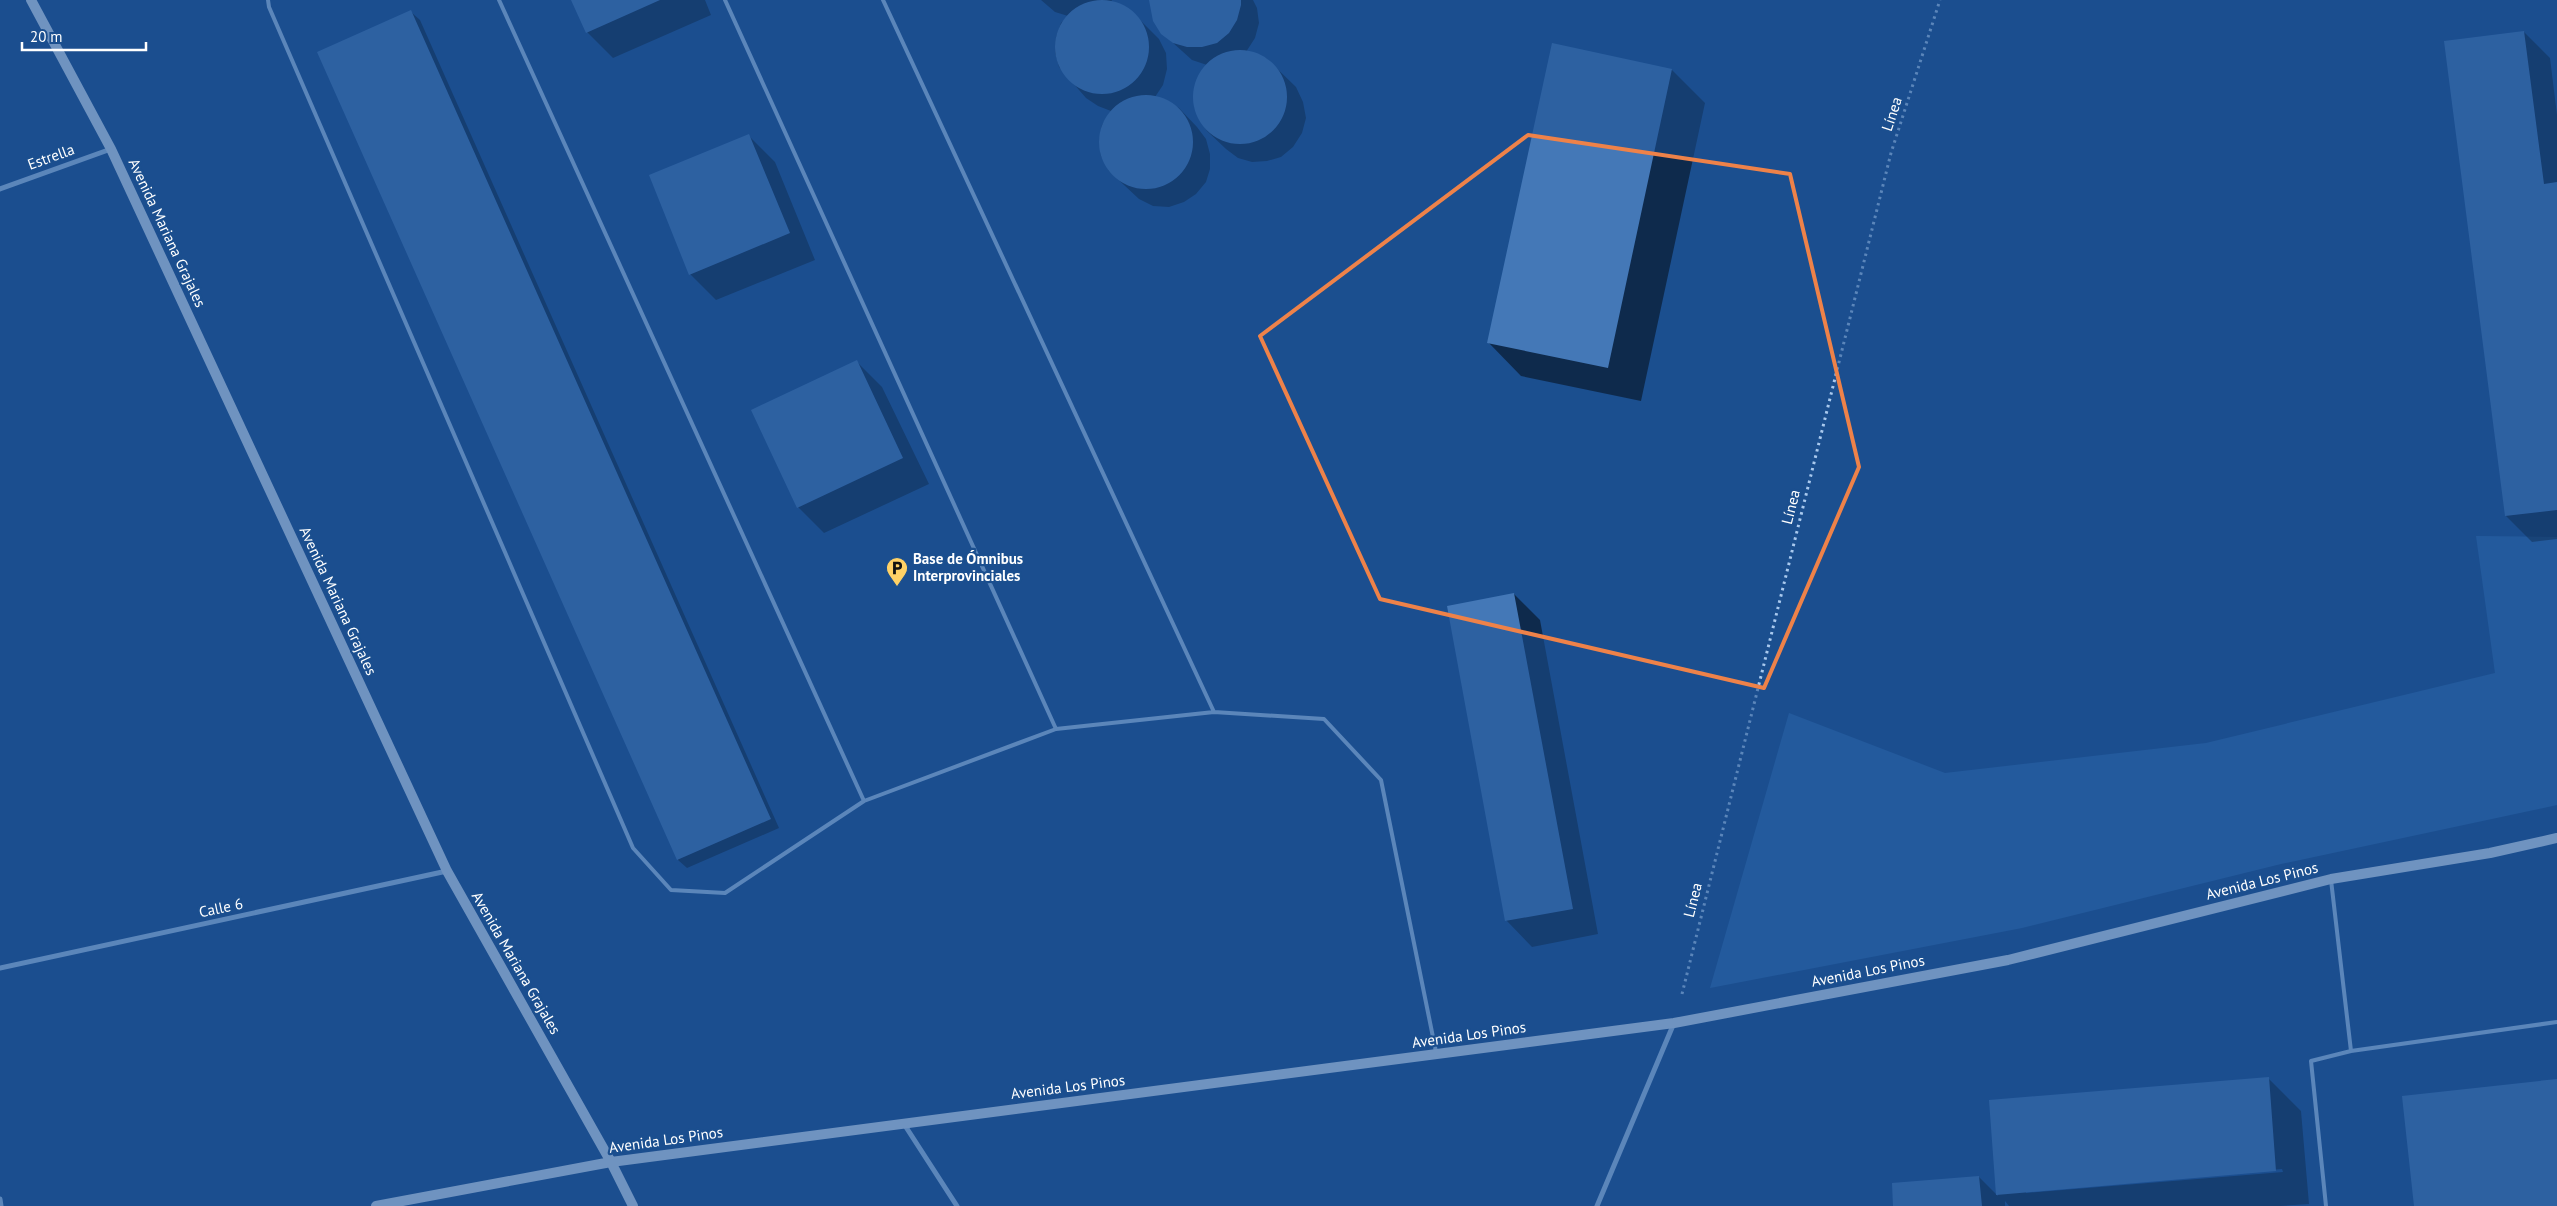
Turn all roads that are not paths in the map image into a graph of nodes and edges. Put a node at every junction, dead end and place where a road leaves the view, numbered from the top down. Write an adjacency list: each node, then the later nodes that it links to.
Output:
1 (31, 0): 6 (street, Avenida Mariana Grajales)
2 (268, 0): 10 (lane)
3 (500, 0): 10 (lane)
4 (725, 0): 9 (lane)
5 (883, 0): 8 (lane)
6 (111, 148): 7 (street, Estrella); 12 (street, Avenida Mariana Grajales)
7 (0, 189)
8 (1214, 712): 9 (lane); 18 (lane)
9 (1056, 729): 10 (lane)
10 (864, 800)
11 (2557, 838): 13 (street, Avenida Los Pinos)
12 (447, 871): 14 (street, Calle 6); 20 (street, Avenida Mariana Grajales)
13 (2331, 879): 16 (street, Avenida Los Pinos); 17 (lane)
14 (0, 968)
15 (2557, 1022): 17 (lane)
16 (1674, 1023): 18 (street, Avenida Los Pinos); 26 (street)
17 (2351, 1051): 27 (lane)
18 (1437, 1054): 19 (street, Avenida Los Pinos)
19 (904, 1124): 20 (street, Avenida Los Pinos); 25 (street)
20 (611, 1162): 23 (street, Avenida Los Pinos); 24 (street, Avenida Mariana Grajales)
21 (0, 1199): 22 (street)
22 (1, 1206)
23 (376, 1206)
24 (632, 1206)
25 (957, 1206)
26 (1598, 1206)
27 (2326, 1206)

